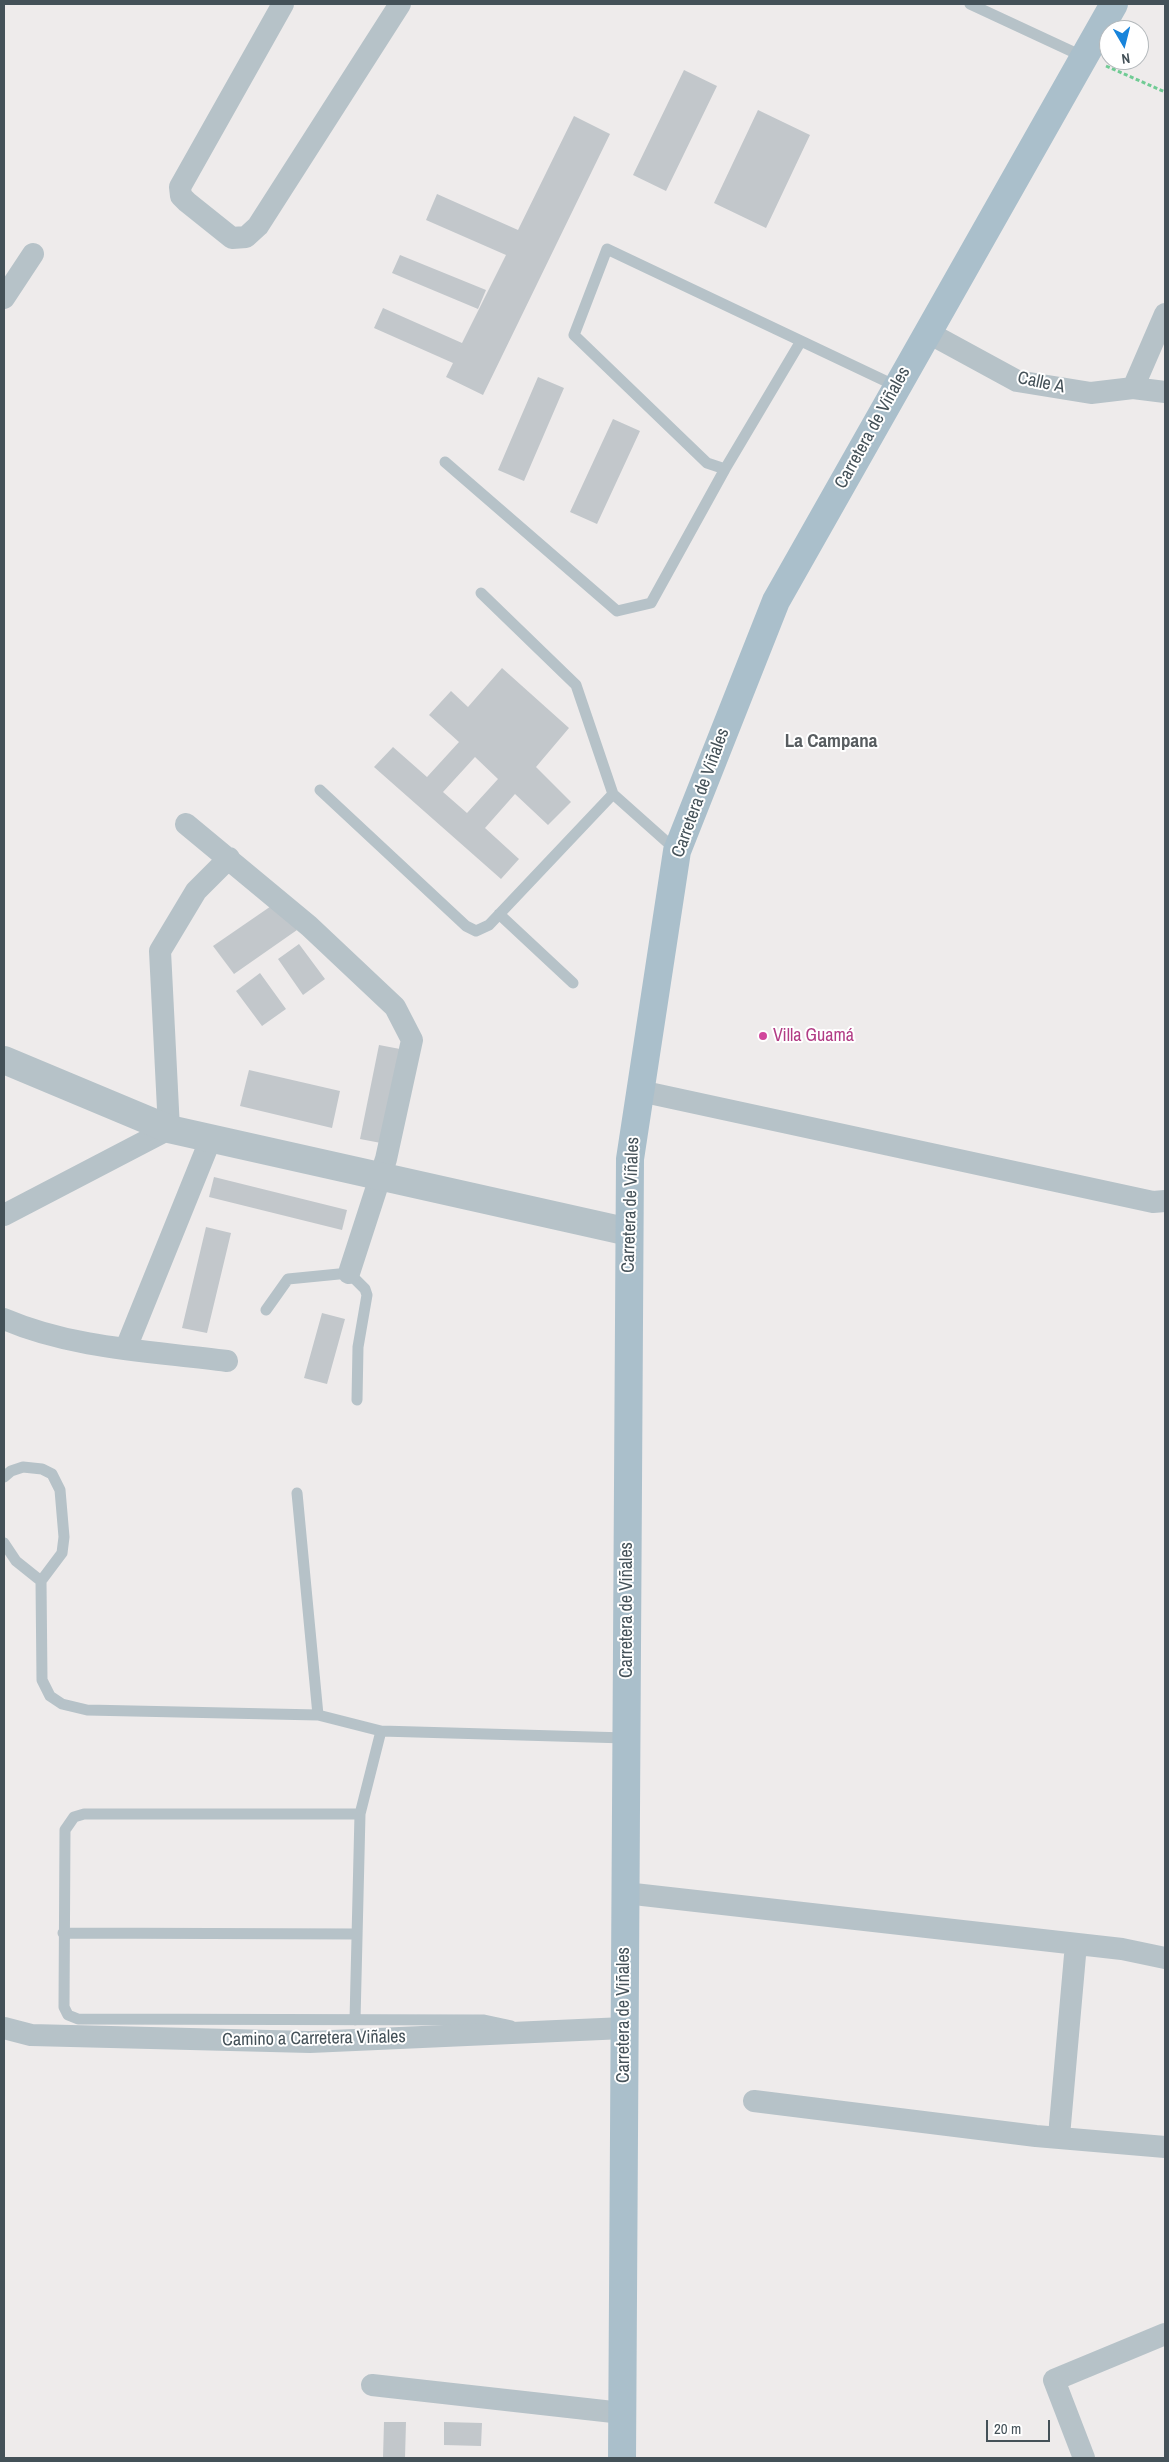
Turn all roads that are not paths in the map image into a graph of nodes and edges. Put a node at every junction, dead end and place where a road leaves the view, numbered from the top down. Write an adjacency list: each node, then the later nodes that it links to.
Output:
1 (283, 4): 2 (street)
2 (400, 4)
3 (970, 4): 5 (lane)
4 (1114, 4): 5 (main road, Carretera de Viñales)
5 (1084, 57): 9 (main road, Carretera de Viñales)
6 (33, 254): 7 (street)
7 (4, 298)
8 (1165, 314): 12 (street)
9 (927, 332): 11 (main road, Carretera de Viñales); 12 (street, Calle A)
10 (801, 341): 11 (lane); 15 (lane); 15 (lane)
11 (896, 386): 20 (main road, Carretera de Viñales)
12 (1133, 388): 13 (street, Calle A)
13 (1165, 392)
14 (445, 462): 15 (lane)
15 (725, 469)
16 (481, 593): 18 (lane)
17 (320, 790): 22 (lane)
18 (613, 794): 20 (lane); 22 (lane)
19 (186, 824): 21 (street)
20 (677, 850): 25 (main road, Carretera de Viñales)
21 (229, 858): 26 (street); 28 (street)
22 (499, 914): 23 (lane)
23 (573, 983)
24 (4, 1060): 26 (street)
25 (640, 1091): 29 (street); 31 (main road, Carretera de Viñales)
26 (169, 1129): 27 (street); 30 (street)
27 (211, 1138): 28 (street); 35 (street)
28 (381, 1176): 31 (street); 32 (street)
29 (1165, 1201)
30 (4, 1215)
31 (629, 1232): 44 (main road, Carretera de Viñales)
32 (349, 1273): 33 (lane); 37 (lane)
33 (266, 1310)
34 (4, 1319): 35 (street)
35 (126, 1348): 36 (street)
36 (227, 1362)
37 (357, 1400)
38 (4, 1477): 41 (lane)
39 (297, 1493): 42 (lane)
40 (4, 1543): 41 (lane)
41 (42, 1581): 42 (lane)
42 (318, 1715): 43 (lane)
43 (381, 1730): 44 (lane); 45 (lane)
44 (626, 1738): 46 (main road, Carretera de Viñales)
45 (360, 1814): 47 (lane); 48 (lane)
46 (625, 1893): 49 (street); 53 (main road, Carretera de Viñales)
47 (63, 1933): 48 (lane); 51 (lane)
48 (357, 1934): 51 (lane)
49 (1076, 1944): 50 (street); 56 (street)
50 (1165, 1958)
51 (355, 2020): 54 (lane)
52 (4, 2028): 54 (street, Camino a Carretera Viñales)
53 (624, 2028): 54 (street, Camino a Carretera Viñales); 60 (main road, Carretera de Viñales)
54 (530, 2033)
55 (754, 2101): 56 (street)
56 (1059, 2136): 57 (street)
57 (1165, 2147)
58 (1165, 2334): 62 (street)
59 (372, 2385): 60 (street)
60 (622, 2413): 61 (main road, Carretera de Viñales)
61 (622, 2458)
62 (1084, 2458)

